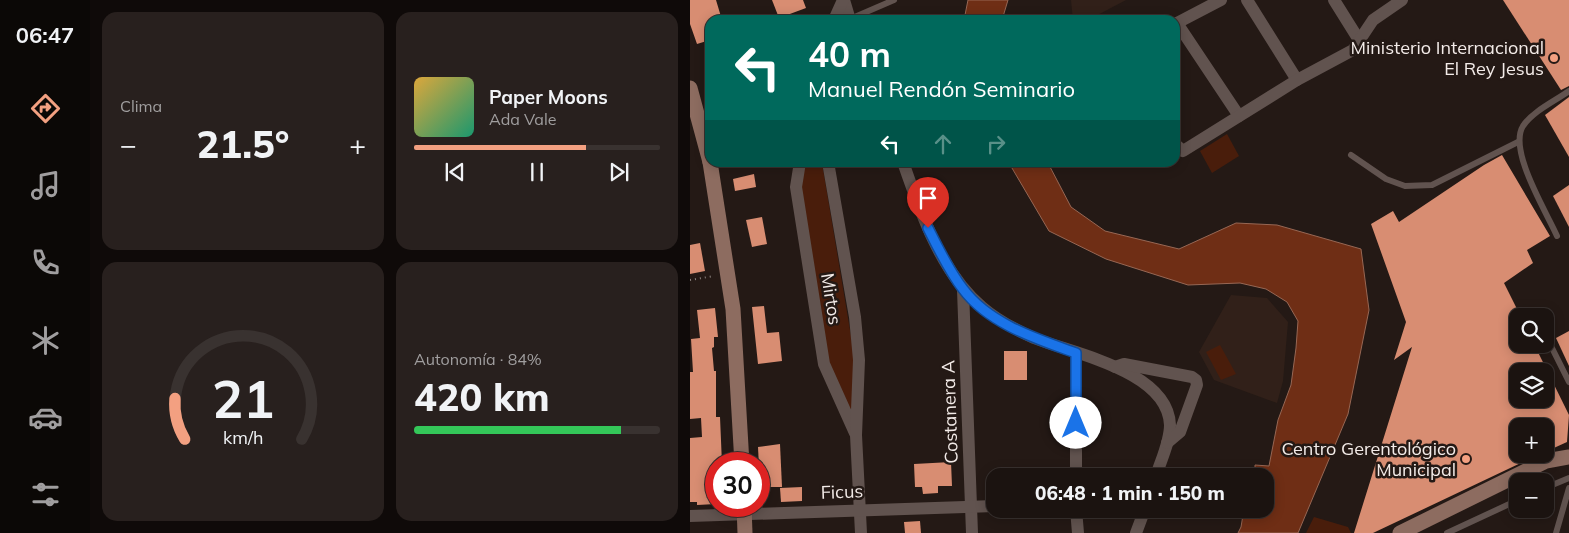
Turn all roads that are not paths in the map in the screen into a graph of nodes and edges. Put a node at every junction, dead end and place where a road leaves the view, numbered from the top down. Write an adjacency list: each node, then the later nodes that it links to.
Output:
1 (843, 0): 7 (street); 8 (street)
2 (894, 0): 9 (lane)
3 (1221, 0): 10 (street)
4 (1247, 0): 13 (street)
5 (1334, 0): 12 (street)
6 (1402, 0): 12 (street)
7 (836, 15)
8 (849, 15)
9 (859, 15)
10 (1180, 22)
11 (1180, 30): 16 (street)
12 (1360, 40): 13 (street)
13 (1297, 80): 16 (street)
14 (690, 88): 18 (street)
15 (1569, 91): 17 (lane)
16 (1239, 116): 19 (street)
17 (1518, 142): 20 (lane); 25 (lane)
18 (705, 144)
19 (1180, 148)
20 (1352, 155)
21 (711, 167): 33 (street)
22 (799, 167): 31 (street, Mirtos)
23 (829, 167): 31 (street, Mirtos)
24 (905, 167): 26 (street)
25 (1557, 236)
26 (963, 290): 28 (street); 42 (street, Costanera A)
27 (1554, 352): 30 (lane)
28 (1076, 353): 29 (street); 35 (street)
29 (1115, 367): 32 (street); 32 (street)
30 (1569, 382)
31 (856, 435): 43 (street, Mirtos)
32 (1167, 443): 36 (street)
33 (741, 452)
34 (1569, 457): 55 (street)
35 (1076, 468)
36 (1159, 468)
37 (1569, 478): 38 (lane)
38 (1554, 484)
39 (1569, 488): 57 (lane)
40 (1509, 504): 56 (lane)
41 (986, 506): 42 (street, Ficus)
42 (971, 507): 43 (street, Ficus); 52 (street, Costanera A)
43 (860, 509): 44 (street, Ficus); 51 (street, Mirtos)
44 (770, 510)
45 (705, 514): 46 (street, Ficus)
46 (690, 516)
47 (744, 517): 50 (street)
48 (1077, 518): 53 (street)
49 (1142, 518): 54 (street)
50 (745, 533)
51 (861, 533)
52 (972, 533)
53 (1078, 533)
54 (1136, 533)
55 (1400, 533)
56 (1447, 533)
57 (1556, 533)

